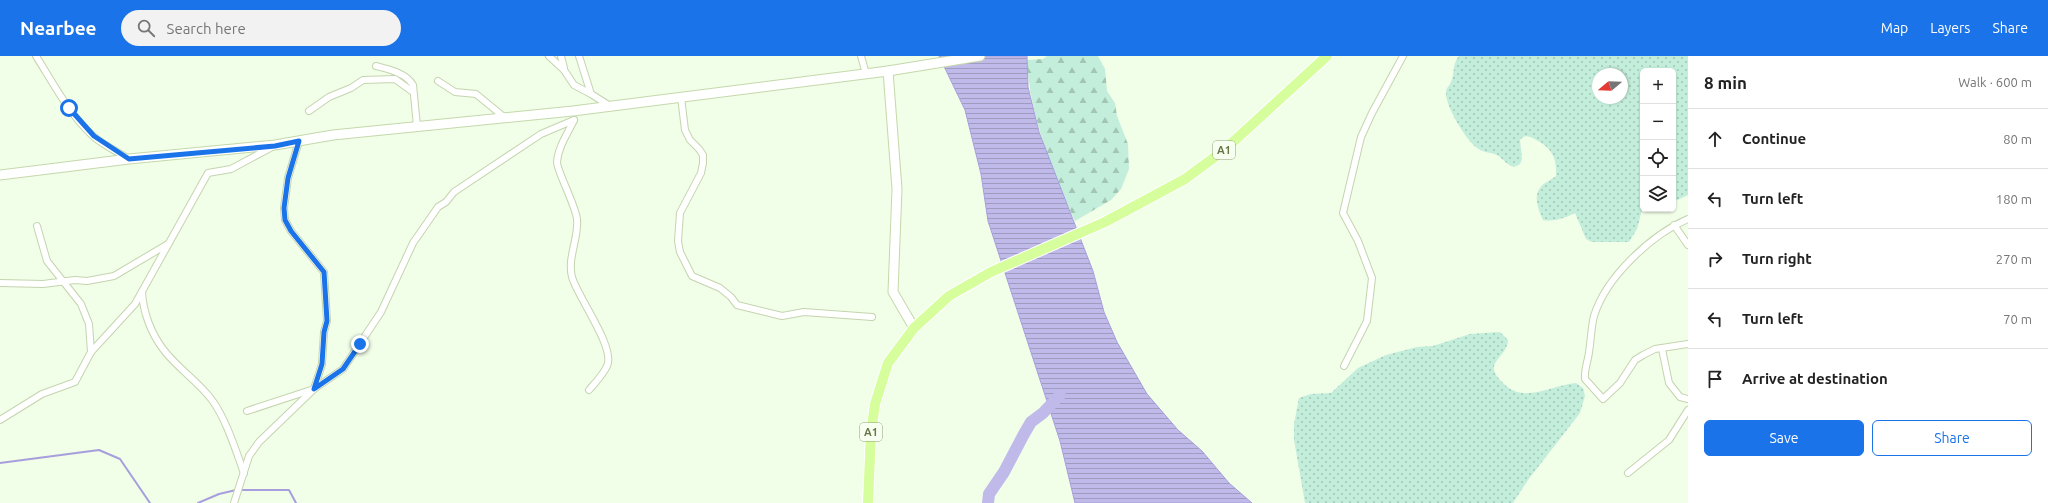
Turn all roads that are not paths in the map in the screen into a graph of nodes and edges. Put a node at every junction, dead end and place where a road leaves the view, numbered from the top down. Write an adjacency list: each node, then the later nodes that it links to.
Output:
1 (36, 56): 24 (street)
2 (549, 56): 10 (street)
3 (561, 56): 10 (street)
4 (579, 56): 15 (street)
5 (861, 56): 12 (street)
6 (980, 56): 11 (main road)
7 (1327, 56): 35 (highway, A1)
8 (1403, 56): 39 (street)
9 (376, 66): 14 (street)
10 (564, 70): 15 (street)
11 (888, 71): 12 (main road); 35 (main road)
12 (866, 74): 16 (main road)
13 (438, 81): 20 (street)
14 (413, 92): 18 (street); 21 (street)
15 (591, 94): 17 (street)
16 (681, 97): 17 (main road); 34 (street)
17 (610, 106): 19 (main road)
18 (309, 111)
19 (573, 115): 20 (main road); 40 (street); 41 (street)
20 (504, 117): 21 (main road)
21 (417, 126): 22 (main road)
22 (299, 141): 23 (main road); 40 (street)
23 (275, 146): 24 (main road); 29 (street)
24 (129, 159): 25 (main road)
25 (0, 175)
26 (1688, 219): 27 (street)
27 (1674, 225): 30 (street); 37 (street)
28 (37, 226): 31 (street)
29 (168, 244): 31 (street); 33 (street)
30 (1688, 245)
31 (65, 282): 32 (street); 38 (street)
32 (0, 283)
33 (142, 292): 38 (street); 46 (street)
34 (872, 317)
35 (914, 328): 49 (highway, A1)
36 (1688, 344): 37 (street)
37 (1662, 349): 42 (street)
38 (91, 352): 45 (street)
39 (1344, 366)
40 (314, 389): 44 (street); 46 (street)
41 (589, 390)
42 (1688, 398)
43 (1688, 410): 47 (street)
44 (246, 411)
45 (0, 420)
46 (244, 473): 48 (street)
47 (1628, 473)
48 (234, 503)
49 (868, 503)

